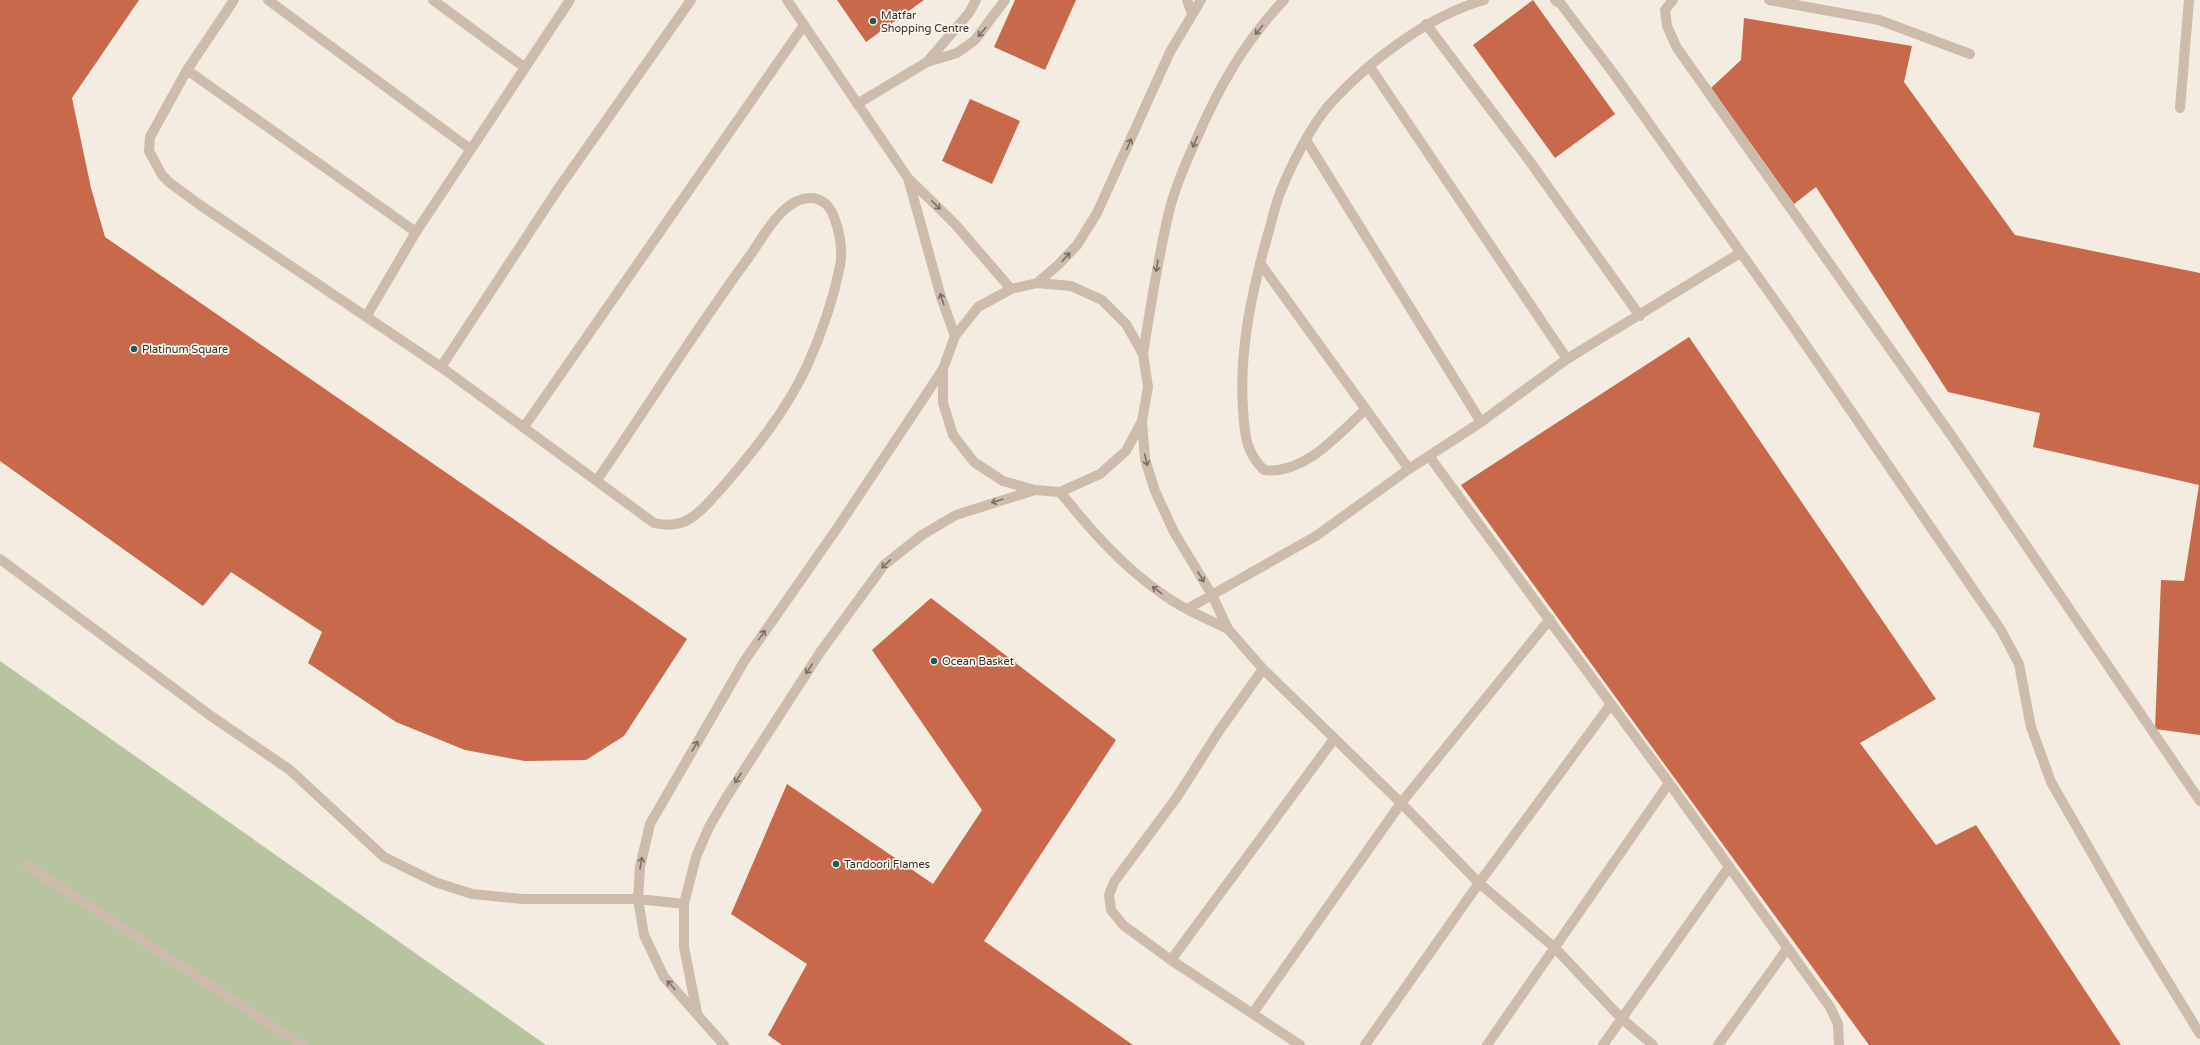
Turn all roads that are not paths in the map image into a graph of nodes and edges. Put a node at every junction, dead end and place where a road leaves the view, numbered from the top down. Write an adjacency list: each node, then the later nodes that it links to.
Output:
1 (234, 0): 24 (street)
2 (268, 0): 28 (street)
3 (433, 0): 23 (street)
4 (570, 0): 23 (street)
5 (691, 0): 40 (street)
6 (787, 0): 19 (street)
7 (976, 0): 21 (street)
8 (1004, 0): 21 (street, one-way to 21)
9 (1187, 0): 17 (street)
10 (1201, 0): 17 (street)
11 (1284, 0): 38 (street, one-way to 38)
12 (1484, 0): 18 (street)
13 (1555, 0): 31 (street)
14 (1673, 0): 60 (street)
15 (1769, 0): 20 (street)
16 (2189, 0): 26 (street)
17 (1192, 14): 33 (street, one-way to 17)
18 (1426, 24): 22 (street); 35 (street)
19 (804, 25): 25 (street); 45 (street)
20 (1970, 54)
21 (927, 62): 25 (street)
22 (1370, 66): 27 (street); 39 (street)
23 (524, 67): 28 (street)
24 (187, 70): 30 (street); 36 (street)
25 (857, 104): 29 (street)
26 (2180, 108)
27 (1306, 140): 32 (street); 44 (street)
28 (470, 149): 30 (street)
29 (908, 178): 34 (street, one-way to 34); 37 (street, one-way to 29)
30 (416, 232): 36 (street)
31 (1740, 253): 35 (street); 73 (street)
32 (1260, 263): 42 (street); 42 (street)
33 (1037, 283): 34 (street); 38 (street)
34 (1011, 288): 37 (street)
35 (1640, 316): 39 (street)
36 (366, 317): 40 (street)
37 (955, 336): 41 (street)
38 (1143, 354): 43 (street)
39 (1567, 359): 44 (street)
40 (441, 367): 45 (street)
41 (943, 369): 49 (street); 65 (street, one-way to 41)
42 (1366, 409): 47 (street)
43 (1142, 421): 50 (street); 52 (street, one-way to 52)
44 (1481, 422): 46 (street)
45 (524, 427): 48 (street)
46 (1429, 456): 47 (street); 54 (street)
47 (1409, 469): 52 (street)
48 (597, 480): 48 (street)
49 (1035, 490): 50 (street); 66 (street, one-way to 66)
50 (1060, 492): 53 (street, one-way to 50)
51 (0, 559): 65 (street)
52 (1212, 594): 53 (street); 55 (street)
53 (1187, 609): 55 (street)
54 (1550, 619): 57 (street); 61 (street)
55 (1228, 629): 56 (street)
56 (1264, 669): 58 (street); 69 (street)
57 (1611, 704): 59 (street); 64 (street)
58 (1334, 739): 61 (street); 69 (street)
59 (1669, 782): 63 (street); 67 (street)
60 (2200, 801)
61 (1401, 803): 64 (street); 70 (street)
62 (26, 865): 74 (street)
63 (1729, 867): 68 (street); 72 (street)
64 (1479, 883): 67 (street); 77 (street)
65 (638, 899): 66 (street); 71 (street, one-way to 65)
66 (684, 904): 71 (street)
67 (1555, 948): 72 (street); 78 (street)
68 (1786, 949): 81 (street); 82 (street)
69 (1171, 960): 70 (street)
70 (1253, 1013): 76 (street)
71 (697, 1014): 75 (street)
72 (1621, 1018): 79 (street); 80 (street)
73 (2200, 1034)
74 (302, 1045)
75 (724, 1045)
76 (1300, 1045)
77 (1365, 1045)
78 (1487, 1045)
79 (1603, 1045)
80 (1653, 1045)
81 (1718, 1045)
82 (1839, 1045)

